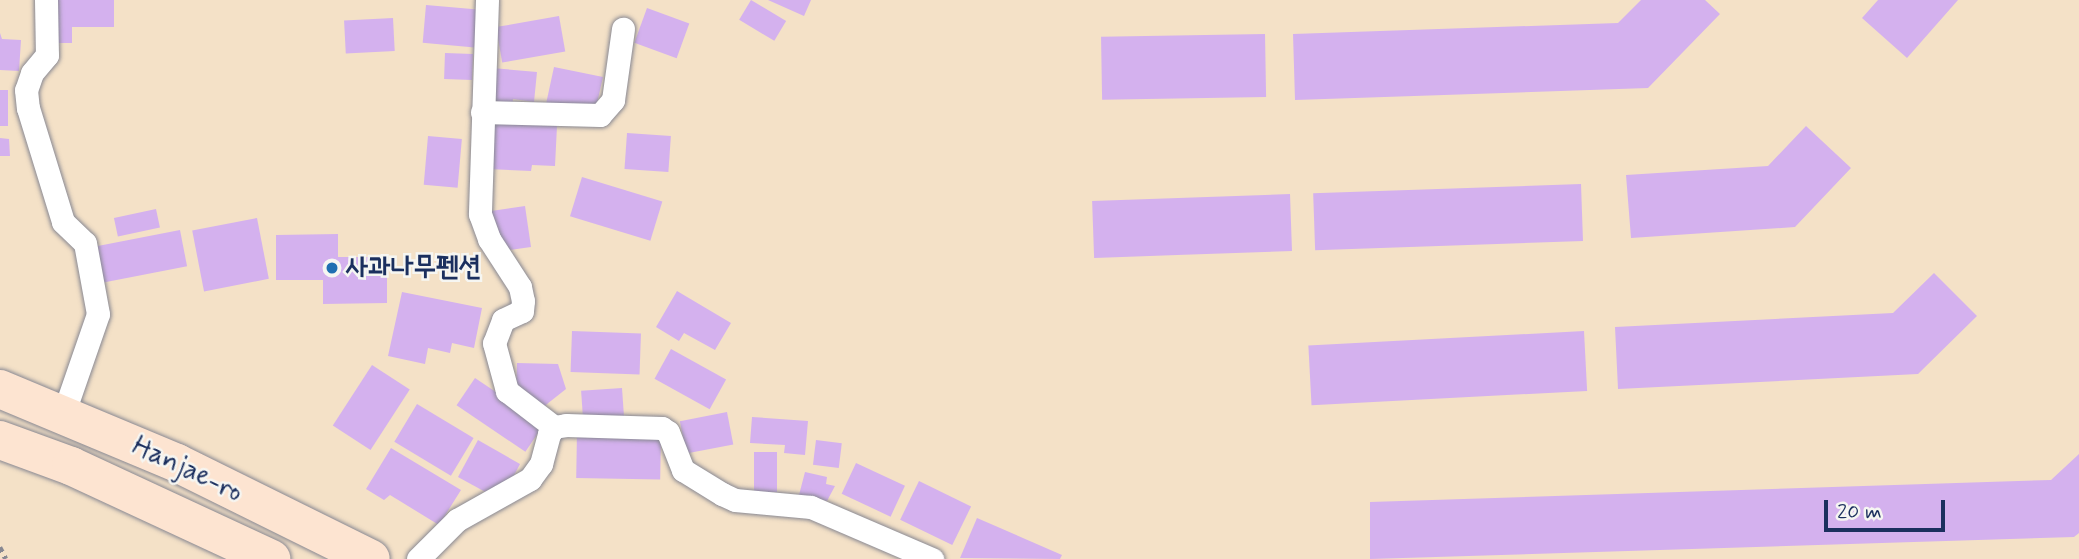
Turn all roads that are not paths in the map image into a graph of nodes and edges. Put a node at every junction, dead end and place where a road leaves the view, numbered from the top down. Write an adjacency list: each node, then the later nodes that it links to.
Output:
1 (46, 0): 6 (lane)
2 (487, 0): 4 (lane)
3 (623, 29): 4 (lane)
4 (482, 113): 7 (lane)
5 (0, 388): 6 (street, Hanjae-ro)
6 (63, 415): 10 (street, Hanjae-ro)
7 (554, 427): 11 (lane); 12 (lane)
8 (0, 440): 9 (street, Hanjae-ro)
9 (271, 559)
10 (371, 559)
11 (418, 559)
12 (932, 559)

